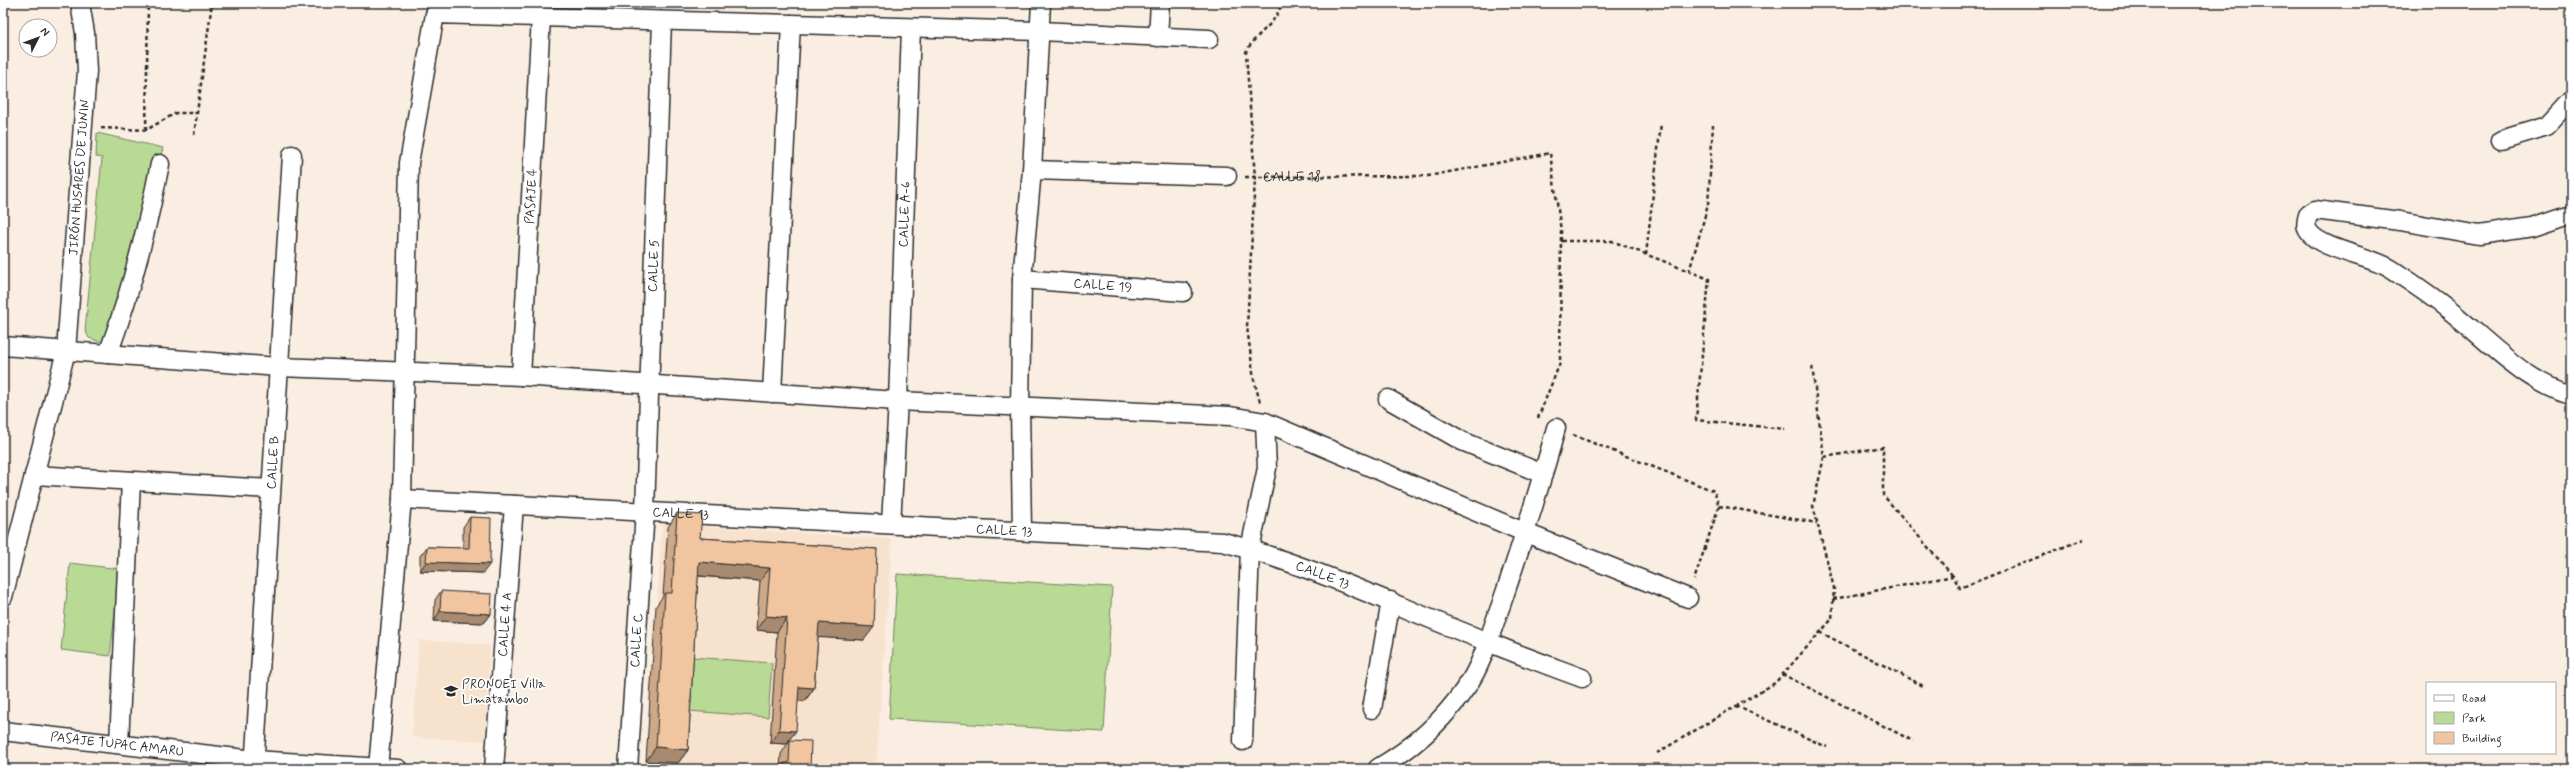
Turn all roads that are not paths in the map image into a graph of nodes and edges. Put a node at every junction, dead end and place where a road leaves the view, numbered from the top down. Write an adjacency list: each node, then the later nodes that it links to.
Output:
1 (80, 3): 21 (street, JIRÓN HUSARES DE JUNIN)
2 (1042, 3): 8 (street)
3 (1160, 3): 9 (street)
4 (541, 17): 5 (street); 24 (street); 25 (street, PASAJE 4)
5 (662, 21): 6 (street); 26 (street, CALLE 5)
6 (791, 24): 7 (street); 27 (street)
7 (911, 28): 8 (street); 30 (street, CALLE A-6)
8 (1040, 31): 9 (street); 15 (street)
9 (1158, 37): 10 (street)
10 (1209, 39)
11 (2571, 100): 12 (street)
12 (2501, 140)
13 (292, 155): 23 (street, CALLE B)
14 (160, 164): 22 (street)
15 (1032, 170): 16 (street); 18 (street)
16 (1227, 176)
17 (2571, 214): 28 (street)
18 (1022, 279): 19 (street, CALLE 19); 31 (street)
19 (1183, 292)
20 (3, 346): 21 (street)
21 (66, 351): 22 (street); 35 (street, JIRÓN HUSARES DE JUNIN)
22 (108, 354): 23 (street)
23 (278, 367): 24 (street); 37 (street, CALLE B)
24 (405, 372): 25 (street); 38 (street)
25 (521, 376): 26 (street)
26 (648, 384): 27 (street); 40 (street, CALLE 5)
27 (772, 393): 30 (street)
28 (2571, 395)
29 (1388, 399): 34 (street)
30 (898, 401): 31 (street); 41 (street, CALLE A-6)
31 (1020, 407): 32 (street); 42 (street)
32 (1266, 422): 43 (street); 44 (street)
33 (1556, 428): 34 (street)
34 (1543, 474): 43 (street)
35 (34, 475): 36 (street); 45 (street, JIRÓN HUSARES DE JUNIN)
36 (131, 481): 37 (street); 53 (street)
37 (271, 490): 54 (street, CALLE B)
38 (402, 499): 39 (street, CALLE 13); 55 (street)
39 (514, 505): 40 (street, CALLE 13); 58 (street, CALLE 4 A)
40 (645, 511): 41 (street, CALLE 13); 59 (street, CALLE C)
41 (891, 524): 42 (street, CALLE 13)
42 (1022, 530): 44 (street, CALLE 13)
43 (1526, 533): 46 (street); 48 (street)
44 (1250, 549): 47 (street, CALLE 13); 52 (street)
45 (3, 597)
46 (1688, 598)
47 (1391, 601): 48 (street, CALLE 13); 50 (street)
48 (1487, 642): 49 (street, CALLE 13); 56 (street)
49 (1582, 678)
50 (1372, 709)
51 (3, 731): 53 (street, PASAJE TUPAC AMARU)
52 (1243, 742)
53 (119, 744): 54 (street, PASAJE TUPAC AMARU)
54 (254, 765): 55 (street, PASAJE TUPAC AMARU)
55 (378, 768): 57 (street, PASAJE TUPAC AMARU)
56 (1378, 768)
57 (398, 769)
58 (494, 769)
59 (628, 769)

